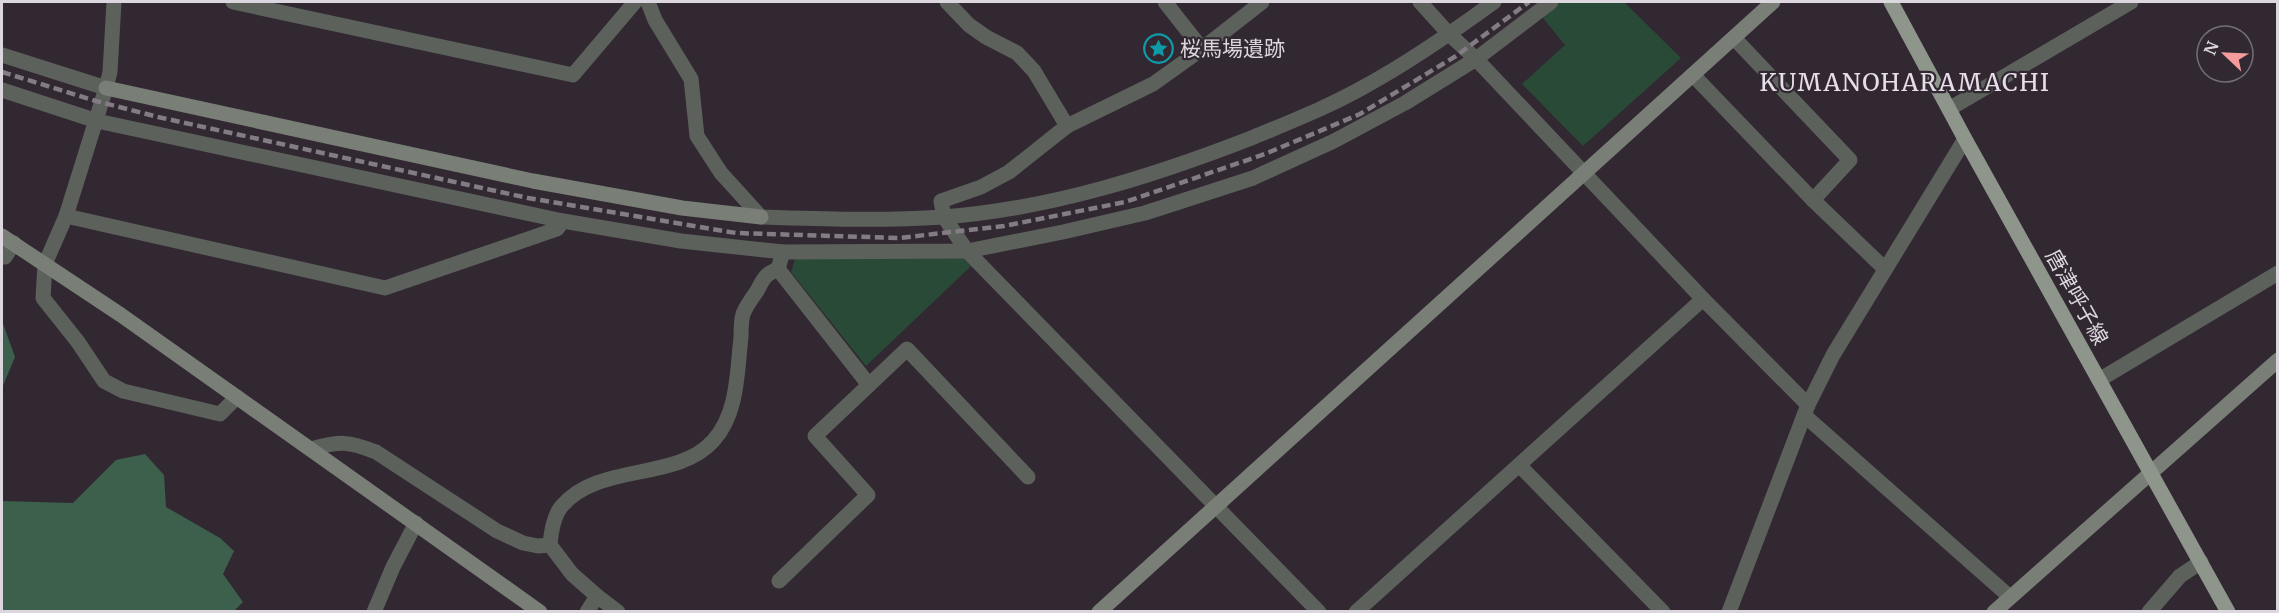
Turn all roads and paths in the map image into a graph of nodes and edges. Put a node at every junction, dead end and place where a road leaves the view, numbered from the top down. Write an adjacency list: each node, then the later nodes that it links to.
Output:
1 (114, 2): 20 (street)
2 (233, 2): 3 (street)
3 (635, 2)
4 (648, 2): 29 (street)
5 (947, 2): 24 (street)
6 (1165, 2): 16 (street)
7 (1262, 2): 16 (street)
8 (1420, 2): 14 (street)
9 (1494, 2): 14 (street)
10 (1551, 2): 18 (street)
11 (1773, 2): 15 (street)
12 (1891, 2): 22 (main road, 唐津呼子線)
13 (2131, 2): 22 (street)
14 (1449, 34): 18 (street); 30 (street)
15 (1734, 38): 19 (street); 27 (street)
16 (1202, 49): 24 (street)
17 (2, 55): 20 (street)
18 (1476, 59): 26 (street); 33 (street)
19 (1693, 75): 26 (street); 27 (street)
20 (106, 88): 23 (street); 29 (street)
21 (2, 90): 23 (street)
22 (1949, 109): 25 (main road, 唐津呼子線)
23 (96, 121): 28 (street); 31 (street)
24 (1067, 126): 30 (street)
25 (1965, 139): 38 (street); 42 (main road, 唐津呼子線)
26 (1583, 174): 40 (street); 50 (street)
27 (1813, 200): 38 (street)
28 (66, 216): 31 (street); 36 (street)
29 (761, 217): 30 (street)
30 (944, 217): 33 (street)
31 (563, 221): 34 (street)
32 (8, 240): 35 (street); 36 (street)
33 (967, 251): 34 (street); 50 (street)
34 (783, 252): 37 (street)
35 (2, 257)
36 (45, 264): 44 (street); 44 (street)
37 (778, 269): 43 (street); 52 (street)
38 (1885, 269): 45 (street)
39 (2277, 273): 42 (street)
40 (1703, 299): 45 (street); 47 (street)
41 (2277, 360): 48 (street)
42 (2099, 380): 48 (main road, 唐津呼子線)
43 (869, 385): 49 (street); 54 (street)
44 (237, 397): 46 (street)
45 (1806, 410): 56 (street); 65 (street)
46 (311, 449): 51 (street); 52 (street)
47 (1519, 465): 63 (street); 64 (street)
48 (2151, 472): 53 (main road, 唐津呼子線); 56 (street)
49 (1028, 477)
50 (1216, 506): 61 (street); 62 (street)
51 (416, 523): 57 (street); 58 (street)
52 (550, 545): 55 (street)
53 (2201, 562): 67 (street); 68 (main road, 唐津呼子線)
54 (779, 581)
55 (597, 596): 59 (street); 60 (street)
56 (2010, 597): 66 (street)
57 (374, 612)
58 (540, 612)
59 (587, 612)
60 (618, 612)
61 (1099, 612)
62 (1319, 612)
63 (1356, 612)
64 (1663, 612)
65 (1729, 612)
66 (1994, 612)
67 (2149, 612)
68 (2229, 612)

